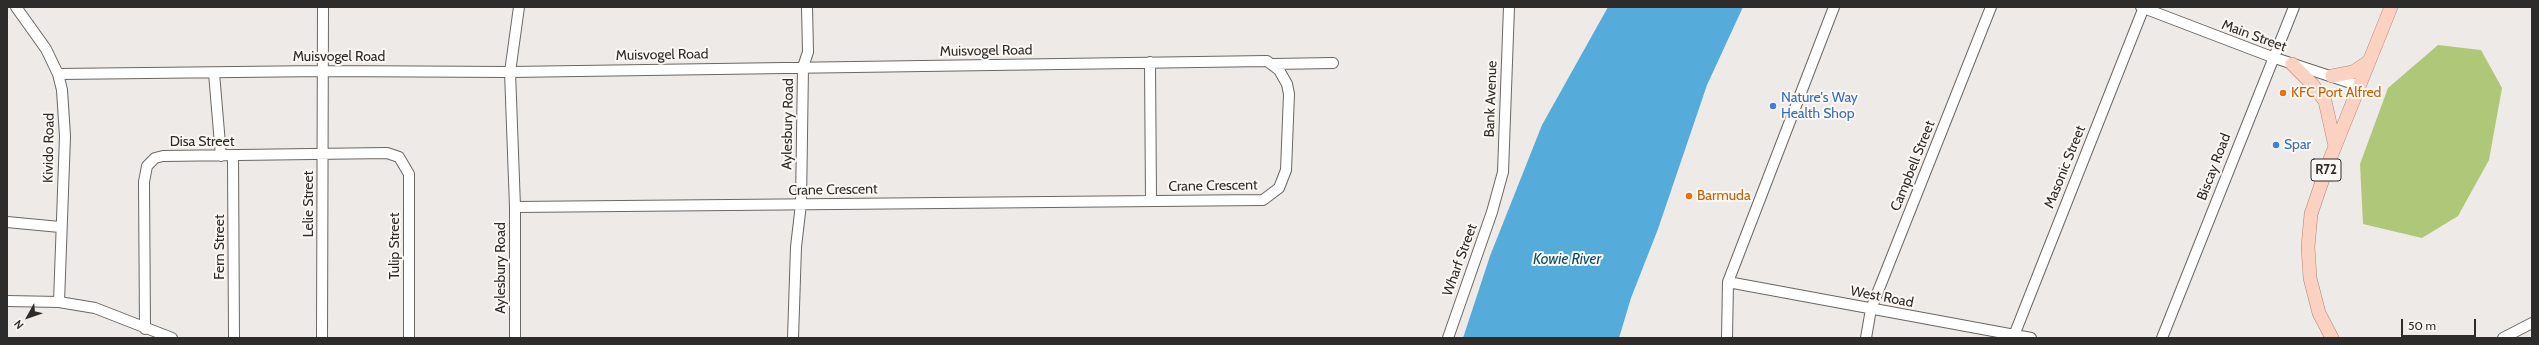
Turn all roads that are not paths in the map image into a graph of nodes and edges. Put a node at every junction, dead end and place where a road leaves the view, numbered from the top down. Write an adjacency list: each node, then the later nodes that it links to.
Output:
1 (16, 7): 21 (street, Kivido Road)
2 (323, 7): 18 (street, Lelie Street)
3 (519, 7): 19 (street, Aylesbury Road)
4 (807, 7): 17 (street, Aylesbury Road)
5 (1509, 7): 29 (street, Bank Avenue)
6 (1834, 7): 35 (street)
7 (1991, 7): 38 (street, Campbell Street)
8 (2143, 7): 11 (street, Main Street); 41 (street, Masonic Street)
9 (2294, 7): 11 (street, Biscay Road)
10 (2391, 7): 13 (main road, R72)
11 (2272, 57): 16 (street, Main Street); 52 (street, Biscay Road)
12 (1150, 62): 14 (street, Muisvogel Road); 17 (street, Muisvogel Road); 30 (street, Crane Crescent)
13 (2368, 62): 22 (main road); 23 (main road, R72)
14 (1270, 63): 15 (street, Muisvogel Road); 30 (street, Crane Crescent)
15 (1333, 63)
16 (2292, 64): 22 (street, Main Street); 24 (main road)
17 (804, 67): 19 (street, Muisvogel Road); 31 (street, Aylesbury Road)
18 (322, 71): 19 (street, Muisvogel Road); 20 (street, Muisvogel Road); 25 (street, Lelie Street)
19 (510, 72): 32 (street, Aylesbury Road)
20 (214, 73): 21 (street, Muisvogel Road); 26 (street)
21 (58, 74): 34 (street, Kivido Road)
22 (2332, 76): 23 (street, Main Street)
23 (2360, 86): 24 (main road, R72)
24 (2335, 146): 53 (main road, R72)
25 (323, 154): 27 (street, Disa Street); 28 (street, Disa Street); 44 (street, Lelie Street)
26 (221, 156): 27 (street, Disa Street); 40 (street, Disa Street)
27 (233, 156): 43 (street, Fern Street)
28 (399, 157): 45 (street, Tulip Street)
29 (1498, 191): 48 (street, Wharf Street)
30 (1151, 201): 31 (street, Crane Crescent)
31 (801, 204): 32 (street, Crane Crescent); 47 (street, Aylesbury Road)
32 (515, 207): 46 (street, Aylesbury Road)
33 (7, 222): 34 (street)
34 (60, 227): 37 (street, Kivido Road)
35 (1728, 282): 38 (street, West Road); 49 (street)
36 (7, 301): 37 (street)
37 (59, 302): 40 (street)
38 (1871, 309): 41 (street, West Road); 50 (street, Campbell Street)
39 (2532, 323): 54 (street)
40 (145, 329): 42 (street)
41 (2013, 336): 51 (street, West Road)
42 (172, 338)
43 (234, 338)
44 (322, 338)
45 (409, 338)
46 (515, 338)
47 (792, 338)
48 (1448, 338)
49 (1727, 338)
50 (1866, 338)
51 (2031, 338)
52 (2162, 338)
53 (2332, 338)
54 (2503, 338)

